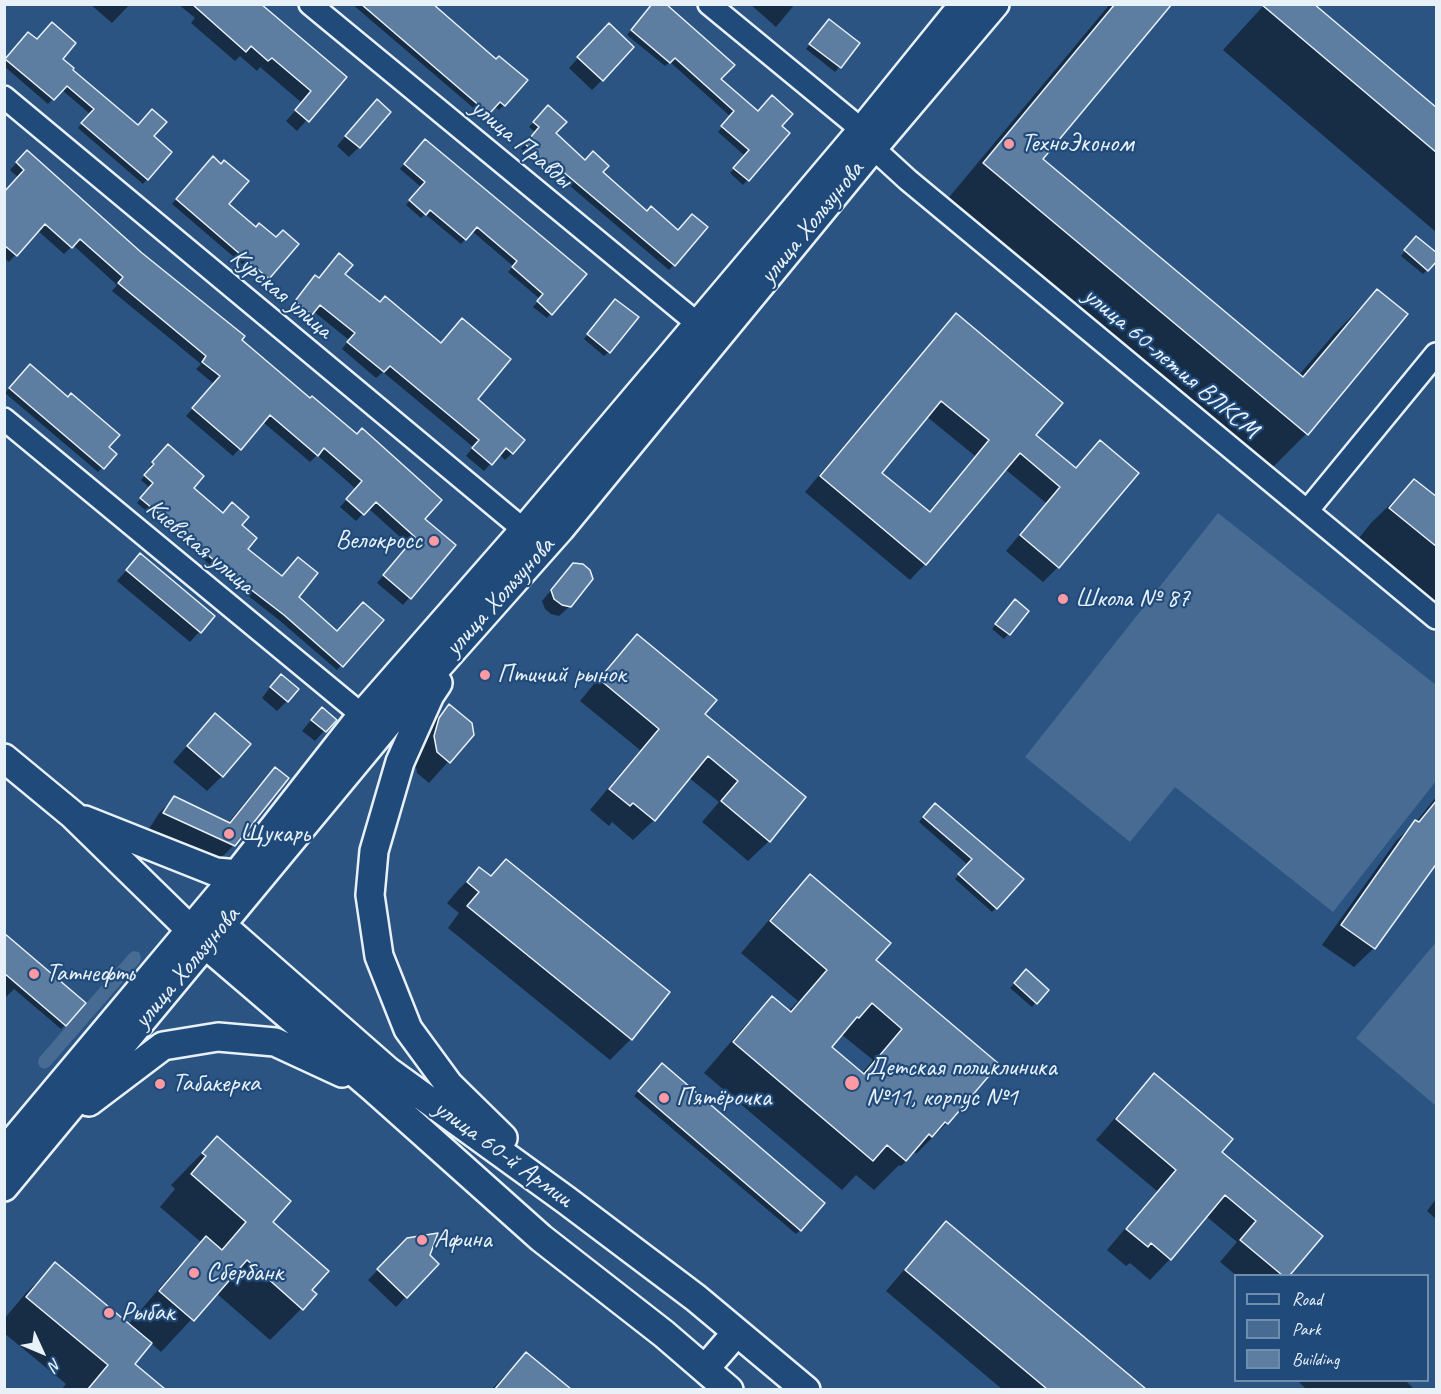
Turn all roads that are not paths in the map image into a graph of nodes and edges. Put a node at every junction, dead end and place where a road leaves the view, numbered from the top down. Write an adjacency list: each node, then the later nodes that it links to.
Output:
1 (310, 4): 7 (street, улица Правды)
2 (709, 4): 6 (street, улица 60-летия ВЛКСМ)
3 (964, 4): 6 (main road, улица Хользунова)
4 (995, 4): 6 (main road, улица Хользунова)
5 (4, 97): 11 (street, Курская улица)
6 (868, 139): 7 (main road, улица Хользунова); 10 (street, улица 60-летия ВЛКСМ); 12 (main road, улица Хользунова)
7 (698, 324): 11 (main road, улица Хользунова)
8 (1437, 354): 10 (street)
9 (4, 419): 14 (street, Киевская улица)
10 (1307, 511): 13 (street, улица 60-летия ВЛКСМ)
11 (524, 530): 14 (main road, улица Хользунова)
12 (492, 607): 17 (main road, улица Хользунова); 23 (main road)
13 (1437, 618)
14 (362, 716): 17 (main road, улица Хользунова)
15 (4, 759): 16 (main road)
16 (73, 815): 17 (main road); 18 (main road)
17 (250, 875): 18 (main road, улица Хользунова)
18 (206, 927): 19 (main road, улица 60-й Армии); 20 (main road, улица Хользунова); 21 (main road, улица Хользунова); 23 (main road, улица 60-й Армии)
19 (373, 1088): 20 (main road); 25 (main road, улица 60-й Армии)
20 (54, 1127): 22 (main road, улица Хользунова)
21 (7, 1142)
22 (4, 1187)
23 (566, 1200): 24 (main road, улица 60-й Армии)
24 (736, 1332): 25 (main road); 27 (main road, улица 60-й Армии)
25 (705, 1369): 26 (main road, улица 60-й Армии)
26 (729, 1389)
27 (806, 1389)

